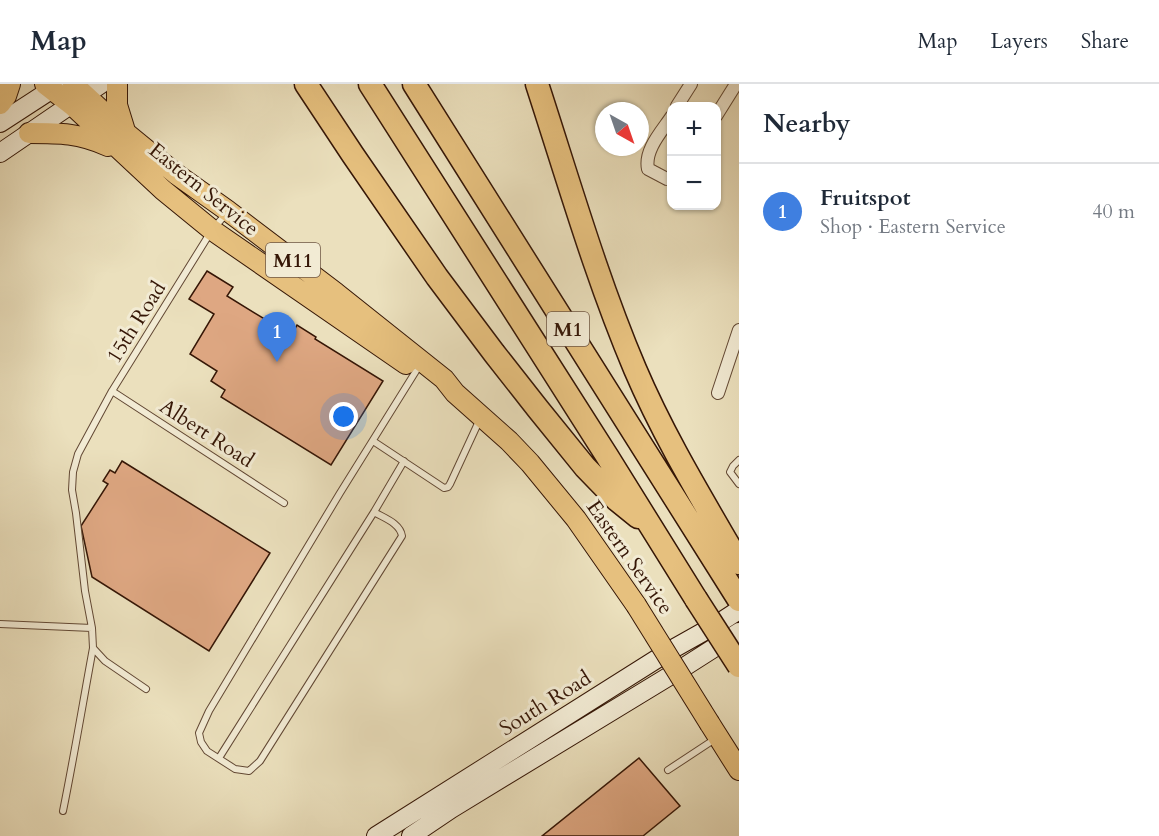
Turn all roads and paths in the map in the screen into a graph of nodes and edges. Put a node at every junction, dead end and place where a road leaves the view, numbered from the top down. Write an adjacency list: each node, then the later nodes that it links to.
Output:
1 (10, 84): 12 (main road)
2 (117, 84): 17 (main road)
3 (306, 84): 34 (highway)
4 (370, 84): 34 (highway, M1)
5 (414, 84): 35 (highway, M1)
6 (537, 84): 35 (highway)
7 (692, 84): 11 (street)
8 (736, 84): 13 (street)
9 (52, 86): 10 (main road, Eastern Service / M11); 14 (street)
10 (83, 92): 16 (street); 17 (main road, Eastern Service / M11)
11 (680, 102)
12 (0, 105)
13 (721, 109)
14 (0, 123)
15 (667, 124): 19 (street)
16 (29, 133): 17 (main road); 18 (street)
17 (124, 143): 20 (main road, Eastern Service / M11); 21 (main road, Eastern Service / M11)
18 (0, 153)
19 (667, 179)
20 (228, 211): 21 (lane, 15th Road); 25 (main road, Eastern Service / M11)
21 (212, 230): 23 (main road, Eastern Service / M11); 24 (lane, 15th Road)
22 (739, 330): 26 (street)
23 (416, 371): 25 (main road, Eastern Service / M11); 28 (lane)
24 (112, 391): 32 (lane, Albert Road); 39 (lane, 15th Road)
25 (455, 393): 27 (main road, Eastern Service / M11)
26 (718, 393)
27 (482, 416): 30 (lane); 44 (main road, Eastern Service / M11, bridge)
28 (373, 441): 30 (lane); 45 (lane)
29 (739, 460): 31 (lane)
30 (404, 461): 33 (lane)
31 (739, 484)
32 (284, 503)
33 (374, 512): 45 (lane); 45 (lane)
34 (649, 524): 42 (highway, M1, bridge)
35 (731, 568): 36 (highway, M1)
36 (739, 600)
37 (739, 610): 49 (street, South Road)
38 (0, 624): 39 (lane)
39 (92, 628): 41 (lane, 15th Road)
40 (739, 632): 50 (street, South Road)
41 (93, 648): 43 (lane); 48 (lane, 15th Road)
42 (739, 666)
43 (146, 689)
44 (714, 731): 46 (lane); 47 (main road, Eastern Service)
45 (219, 758)
46 (668, 770)
47 (739, 770)
48 (63, 811)
49 (376, 836)
50 (411, 836)

